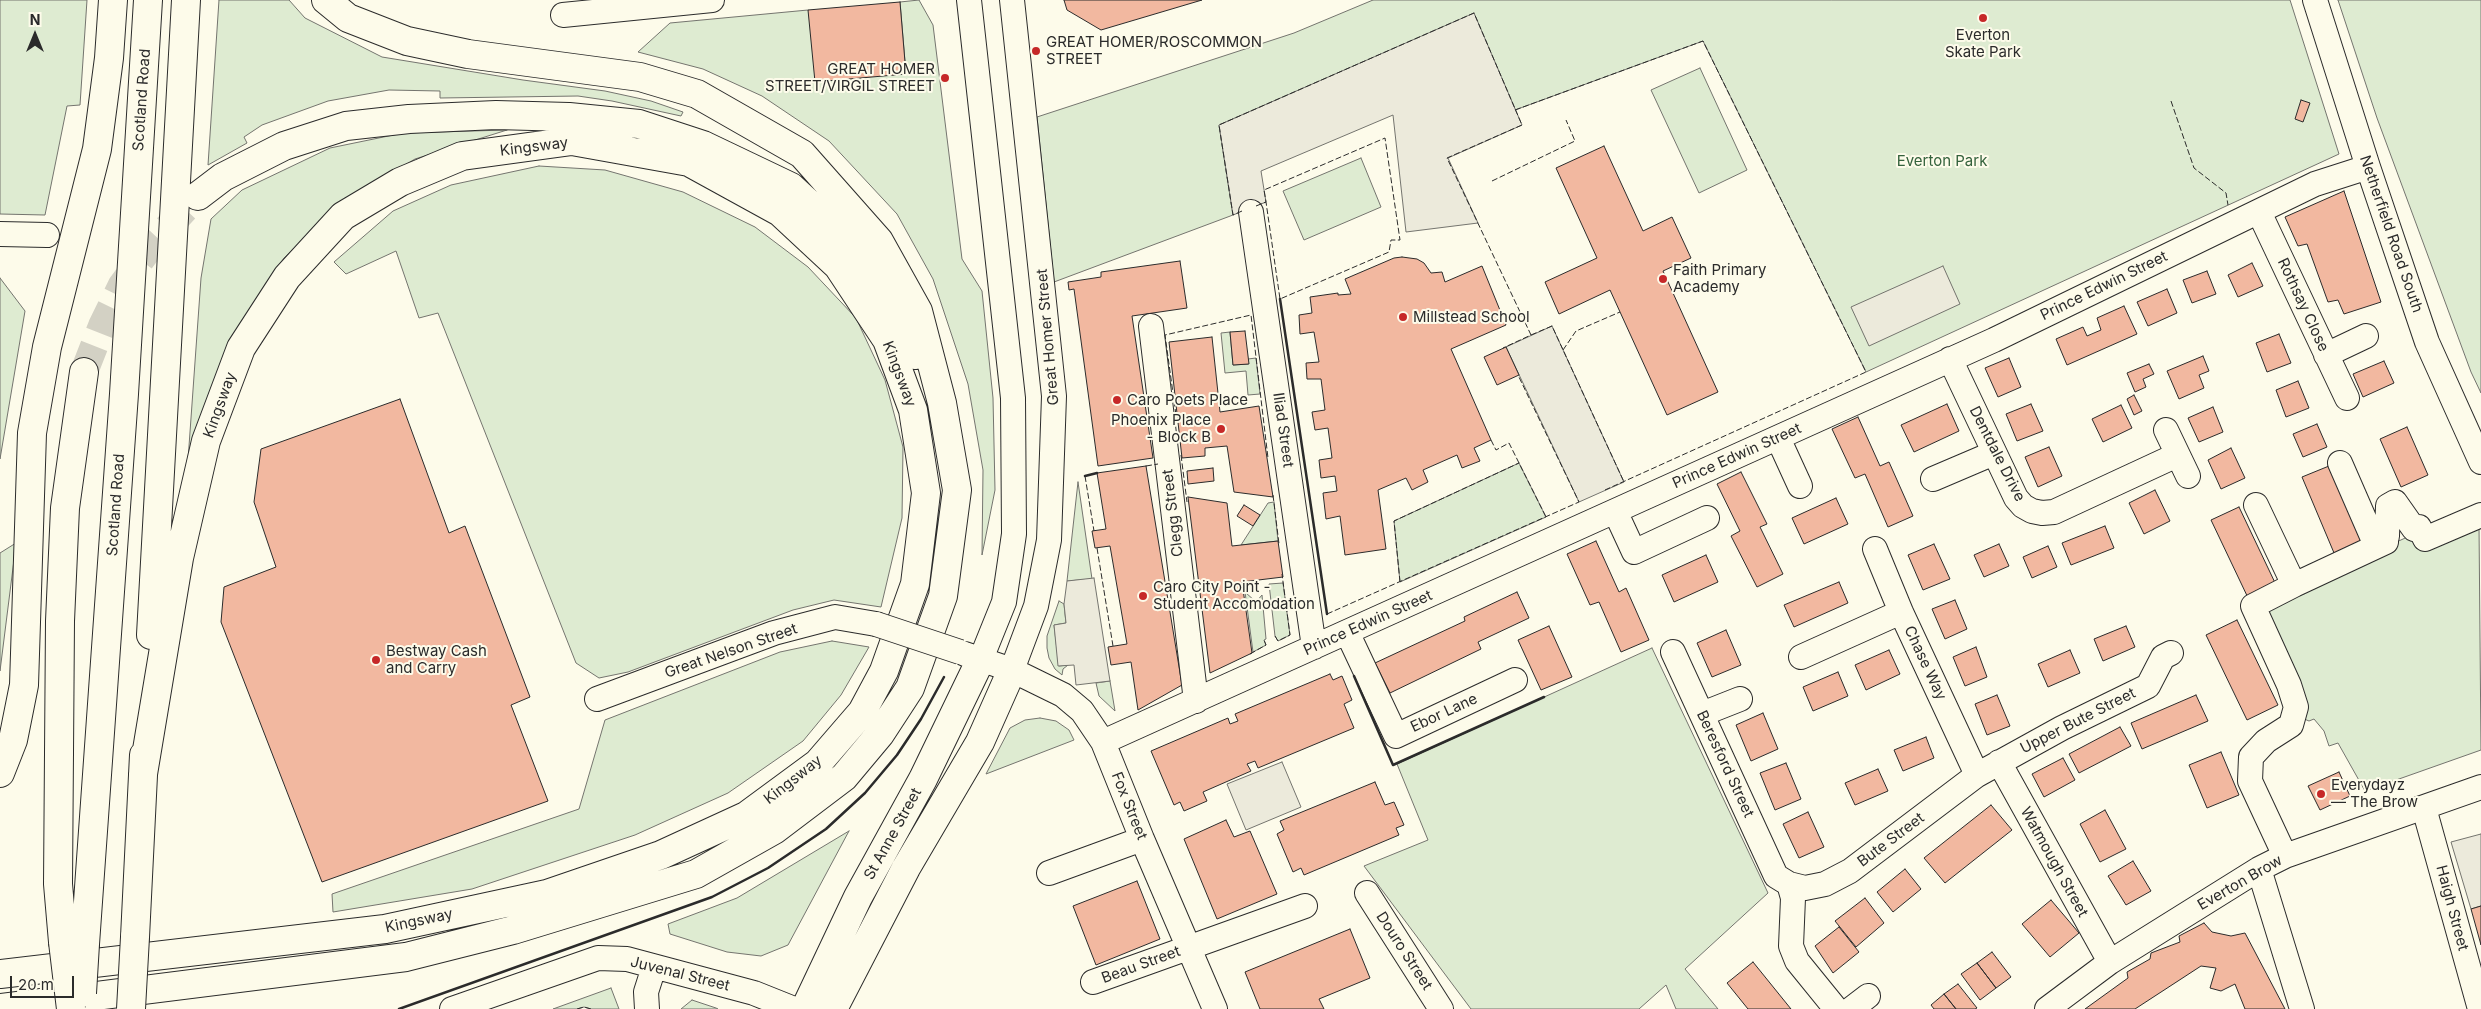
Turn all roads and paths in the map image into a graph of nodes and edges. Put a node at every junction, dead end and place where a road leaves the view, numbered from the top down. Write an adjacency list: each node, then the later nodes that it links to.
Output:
1 (113, 0): 54 (main road)
2 (148, 0): 66 (main road, Scotland Road)
3 (186, 0): 55 (main road)
4 (326, 0): 22 (main road)
5 (712, 0): 9 (street)
6 (968, 0): 44 (street)
7 (1012, 0): 46 (street, Great Homer Street)
8 (2315, 0): 10 (street, Netherfield Road South)
9 (563, 15)
10 (2368, 167): 13 (street, Prince Edwin Street); 27 (street, Netherfield Road South)
11 (198, 196): 22 (main road)
12 (1251, 212): 41 (street, Iliad Street)
13 (2259, 212): 18 (street, Rothsay Close); 19 (street, Prince Edwin Street)
14 (0, 234): 15 (street)
15 (47, 235)
16 (1151, 326): 50 (street, Clegg Street)
17 (2366, 336): 18 (street)
18 (2326, 354): 21 (street, Rothsay Close)
19 (1950, 360): 24 (street, Prince Edwin Street); 25 (street, Dentdale Drive)
20 (84, 372): 66 (main road)
21 (2347, 398)
22 (942, 403): 73 (main road, Kingsway)
23 (2166, 430): 26 (street)
24 (1778, 438): 31 (street); 33 (street, Prince Edwin Street)
25 (1994, 454): 26 (street, Dentdale Drive); 30 (street)
26 (2176, 455): 29 (street)
27 (2481, 462)
28 (2340, 463): 36 (street)
29 (2188, 476)
30 (1934, 479)
31 (1800, 486)
32 (2256, 505): 38 (street)
33 (1615, 511): 35 (street); 40 (street, Prince Edwin Street)
34 (2481, 515): 36 (street)
35 (1707, 518)
36 (2383, 538): 38 (street)
37 (1875, 549): 39 (street, Chase Way)
38 (2294, 586): 60 (street)
39 (1901, 612): 45 (street); 56 (street, Chase Way)
40 (1347, 632): 41 (street, Prince Edwin Street); 47 (street, Ebor Lane)
41 (1314, 647): 50 (street, Prince Edwin Street)
42 (1673, 652): 51 (street, Beresford Street)
43 (2170, 654): 53 (street, Upper Bute Street)
44 (970, 655): 46 (street, Fox Street); 48 (street, Great Nelson Street, bridge); 80 (main road, St Anne Street)
45 (1801, 657)
46 (1012, 670): 52 (street, Fox Street); 81 (main road, St Anne Street)
47 (1515, 680)
48 (597, 699)
49 (1740, 699): 51 (street)
50 (1196, 701): 52 (street, Prince Edwin Street)
51 (1702, 714): 63 (street, Beresford Street)
52 (1103, 742): 59 (street, Fox Street)
53 (1999, 762): 56 (street, Bute Street); 68 (street, Watmough Street)
54 (0, 773)
55 (143, 774): 70 (main road, Kingsway); 76 (main road, bridge)
56 (1978, 775): 63 (street, Bute Street)
57 (2481, 787): 58 (street, Everton Brow)
58 (2424, 808): 60 (street, Everton Brow); 86 (street, Haigh Street)
59 (1142, 839): 62 (street); 67 (street, Fox Street)
60 (2285, 856): 61 (street, Everton Brow)
61 (2259, 869): 68 (street, Everton Brow); 85 (street)
62 (1049, 873)
63 (1782, 880): 84 (street, Beresford Street)
64 (1367, 893): 83 (street, Douro Street)
65 (1305, 906): 67 (street, Beau Street)
66 (74, 943): 74 (main road, bridge); 75 (main road, Scotland Road, bridge)
67 (1189, 948): 71 (street, Beau Street); 82 (street, Fox Street)
68 (2110, 962): 72 (street, Everton Brow)
69 (654, 967): 77 (street, Juvenal Street); 78 (street); 79 (street, Juvenal Street)
70 (0, 974)
71 (1093, 982)
72 (2058, 1006)
73 (0, 1008)
74 (71, 1009)
75 (81, 1009)
76 (131, 1009)
77 (452, 1009)
78 (647, 1009)
79 (794, 1009)
80 (805, 1009)
81 (833, 1009)
82 (1215, 1009)
83 (1441, 1009)
84 (1836, 1009)
85 (2302, 1009)
86 (2480, 1009)

